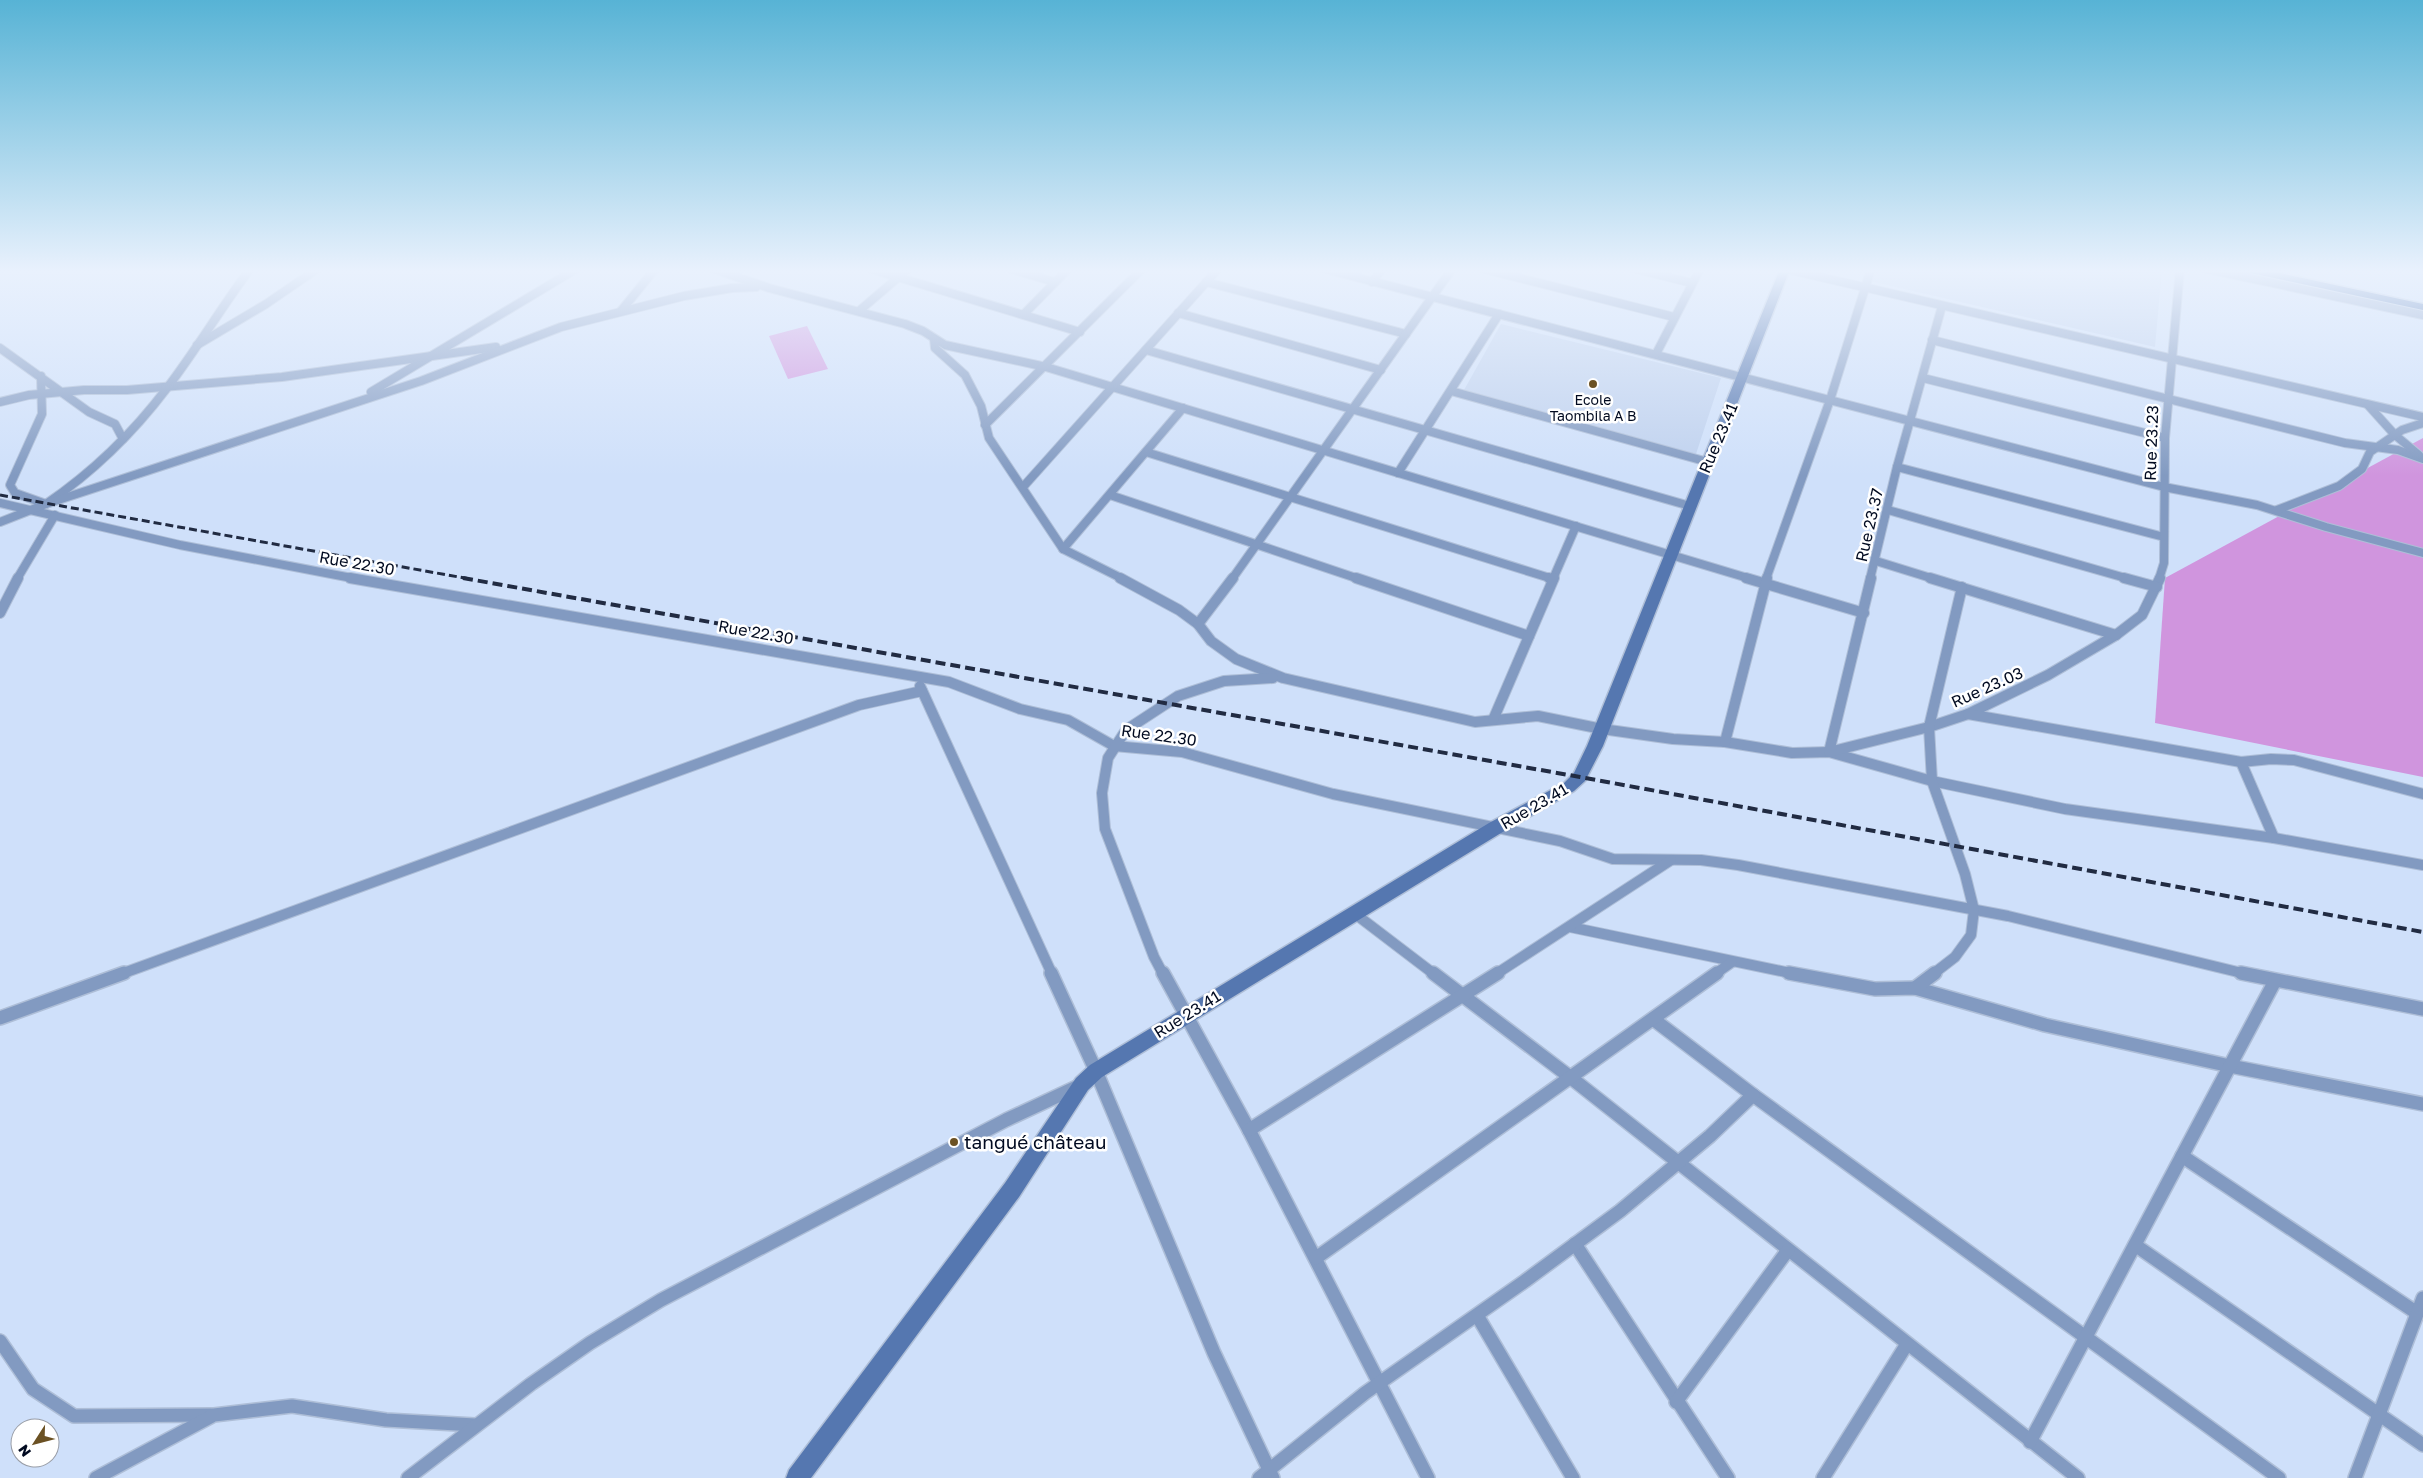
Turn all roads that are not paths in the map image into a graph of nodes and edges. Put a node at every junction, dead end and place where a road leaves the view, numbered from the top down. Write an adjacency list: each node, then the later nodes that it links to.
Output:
1 (200, 338): 19 (street)
2 (209, 338): 19 (street)
3 (461, 338): 23 (street)
4 (530, 338): 18 (street)
5 (1074, 338): 25 (street)
6 (1157, 338): 21 (street)
7 (1265, 338): 26 (street)
8 (1403, 338): 26 (street)
9 (1484, 338): 32 (street)
10 (1593, 338): 22 (street)
11 (1664, 338): 22 (street)
12 (1759, 338): 28 (street, Rue 23.41)
13 (1849, 338): 37 (street)
14 (2083, 338): 24 (street)
15 (2173, 338): 24 (street, Rue 23.23)
16 (934, 339): 25 (street); 45 (street)
17 (1932, 340): 29 (street, Rue 23.37); 35 (street)
18 (507, 346): 23 (street); 36 (street)
19 (194, 347): 31 (street)
20 (0, 348): 27 (street)
21 (1146, 350): 30 (street); 41 (street)
22 (1656, 354): 28 (street)
23 (433, 355): 31 (street); 36 (street)
24 (2171, 358): 35 (street, Rue 23.23); 39 (street)
25 (1046, 367): 30 (street); 45 (street)
26 (1381, 370): 41 (street)
27 (41, 376): 33 (street); 34 (street)
28 (1744, 377): 37 (street); 54 (street, Rue 23.41)
29 (1923, 378): 43 (street, Rue 23.37); 48 (street)
30 (1113, 386): 40 (street); 57 (street)
31 (168, 387): 33 (street); 49 (street)
32 (1451, 391): 46 (street); 54 (street)
33 (65, 394): 34 (street); 49 (street)
34 (40, 395): 38 (street); 62 (street)
35 (2168, 397): 48 (street, Rue 23.23); 50 (street)
36 (357, 400): 62 (street)
37 (1830, 400): 43 (street); 77 (street)
38 (0, 402)
39 (2368, 404): 42 (street); 47 (street)
40 (1183, 408): 51 (street); 52 (street)
41 (1353, 409): 46 (street); 51 (street)
42 (2423, 417)
43 (1911, 421): 55 (street, Rue 23.37); 58 (street)
44 (2423, 423): 47 (street)
45 (985, 425): 57 (street)
46 (1426, 430): 56 (street); 63 (street)
47 (2395, 435): 50 (street); 53 (street)
48 (2165, 438): 58 (street, Rue 23.23)
49 (123, 439): 62 (street)
50 (2377, 448): 53 (street); 66 (street)
51 (1324, 450): 56 (street); 60 (street)
52 (1146, 452): 59 (street); 60 (street)
53 (2423, 459)
54 (1708, 462): 63 (street, Rue 23.41)
55 (1897, 466): 65 (street, Rue 23.37); 70 (street)
56 (1398, 473): 69 (street)
57 (1023, 487): 72 (street)
58 (2164, 487): 66 (street); 70 (street, Rue 23.23)
59 (1110, 495): 71 (street); 72 (street)
60 (1291, 497): 71 (street); 76 (street)
61 (0, 503): 64 (street, Rue 22.30)
62 (46, 504): 64 (street)
63 (1690, 506): 74 (street, Rue 23.41)
64 (30, 509): 67 (street, Rue 22.30); 68 (street)
65 (1888, 510): 75 (street, Rue 23.37); 79 (street)
66 (2277, 510): 73 (street)
67 (55, 515): 80 (street); 86 (street, Rue 22.30)
68 (0, 522)
69 (1576, 526): 74 (street); 76 (street)
70 (2164, 537): 79 (street, Rue 23.23)
71 (1258, 544): 83 (street); 84 (street)
72 (1063, 549): 83 (street)
73 (2423, 553)
74 (1670, 555): 77 (street); 92 (street, Rue 23.41)
75 (1876, 561): 78 (street); 81 (street, Rue 23.37)
76 (1553, 579): 84 (street)
77 (1765, 583): 81 (street); 93 (street)
78 (1962, 587): 85 (street); 91 (street)
79 (2157, 587): 82 (street, Rue 23.23)
80 (0, 613)
81 (1864, 613): 95 (street, Rue 23.37)
82 (2142, 615): 85 (street, Rue 23.03)
83 (1198, 624): 87 (street)
84 (1529, 636): 90 (street)
85 (2116, 636): 89 (street, Rue 23.03)
86 (916, 676): 88 (street); 94 (street, Rue 22.30)
87 (1283, 678): 90 (street); 94 (street)
88 (922, 691): 112 (street); 116 (street)
89 (1968, 714): 91 (street, Rue 23.03); 96 (street)
90 (1493, 720): 92 (street)
91 (1930, 727): 95 (street, Rue 23.03); 97 (street)
92 (1602, 729): 93 (street); 99 (street, Rue 23.41)
93 (1725, 742): 95 (street)
94 (1114, 746): 99 (street, Rue 22.30); 111 (street)
95 (1829, 752): 97 (street)
96 (2241, 762): 98 (street); 100 (street)
97 (1932, 781): 100 (street); 103 (street)
98 (2423, 794)
99 (1494, 828): 101 (street, Rue 22.30); 104 (street, Rue 23.41)
100 (2274, 838): 102 (street)
101 (1672, 859): 103 (street, Rue 22.30); 105 (street)
102 (2423, 865)
103 (1974, 910): 107 (street, Rue 22.30); 108 (street)
104 (1354, 913): 109 (street); 111 (street, Rue 23.41)
105 (1570, 927): 106 (street); 109 (street)
106 (1732, 962): 108 (street); 113 (street)
107 (2275, 981): 110 (street, Rue 22.30); 114 (street)
108 (1915, 988): 114 (street)
109 (1462, 993): 115 (street); 119 (street)
110 (2423, 1009)
111 (1186, 1015): 116 (street, Rue 23.41); 119 (street)
112 (0, 1018)
113 (1653, 1019): 115 (street); 117 (street)
114 (2230, 1066): 118 (street); 120 (street)
115 (1570, 1077): 121 (street); 125 (street)
116 (1089, 1078): 136 (street); 139 (street); 142 (street)
117 (1753, 1095): 121 (street); 129 (street)
118 (2423, 1104)
119 (1248, 1130): 125 (street)
120 (2182, 1156): 123 (street); 127 (street)
121 (1680, 1164): 122 (street); 124 (street)
122 (1575, 1244): 128 (street); 133 (street)
123 (2135, 1245): 129 (street); 135 (street)
124 (1788, 1250): 131 (street); 133 (street)
125 (1316, 1258): 132 (street)
126 (2423, 1298): 127 (street)
127 (2417, 1313): 135 (street)
128 (1478, 1317): 132 (street); 144 (street)
129 (2086, 1337): 137 (street); 148 (street)
130 (0, 1341): 134 (street)
131 (1907, 1344): 137 (street); 146 (street)
132 (1379, 1384): 139 (street); 143 (street)
133 (1676, 1402): 145 (street)
134 (214, 1414): 136 (street); 140 (street)
135 (2379, 1414): 138 (street); 149 (street)
136 (475, 1425): 141 (street)
137 (2030, 1442): 147 (street)
138 (2423, 1445)
139 (1267, 1475)
140 (96, 1478)
141 (408, 1478)
142 (797, 1478)
143 (1428, 1478)
144 (1573, 1478)
145 (1728, 1478)
146 (1822, 1478)
147 (2078, 1478)
148 (2279, 1478)
149 (2355, 1478)

